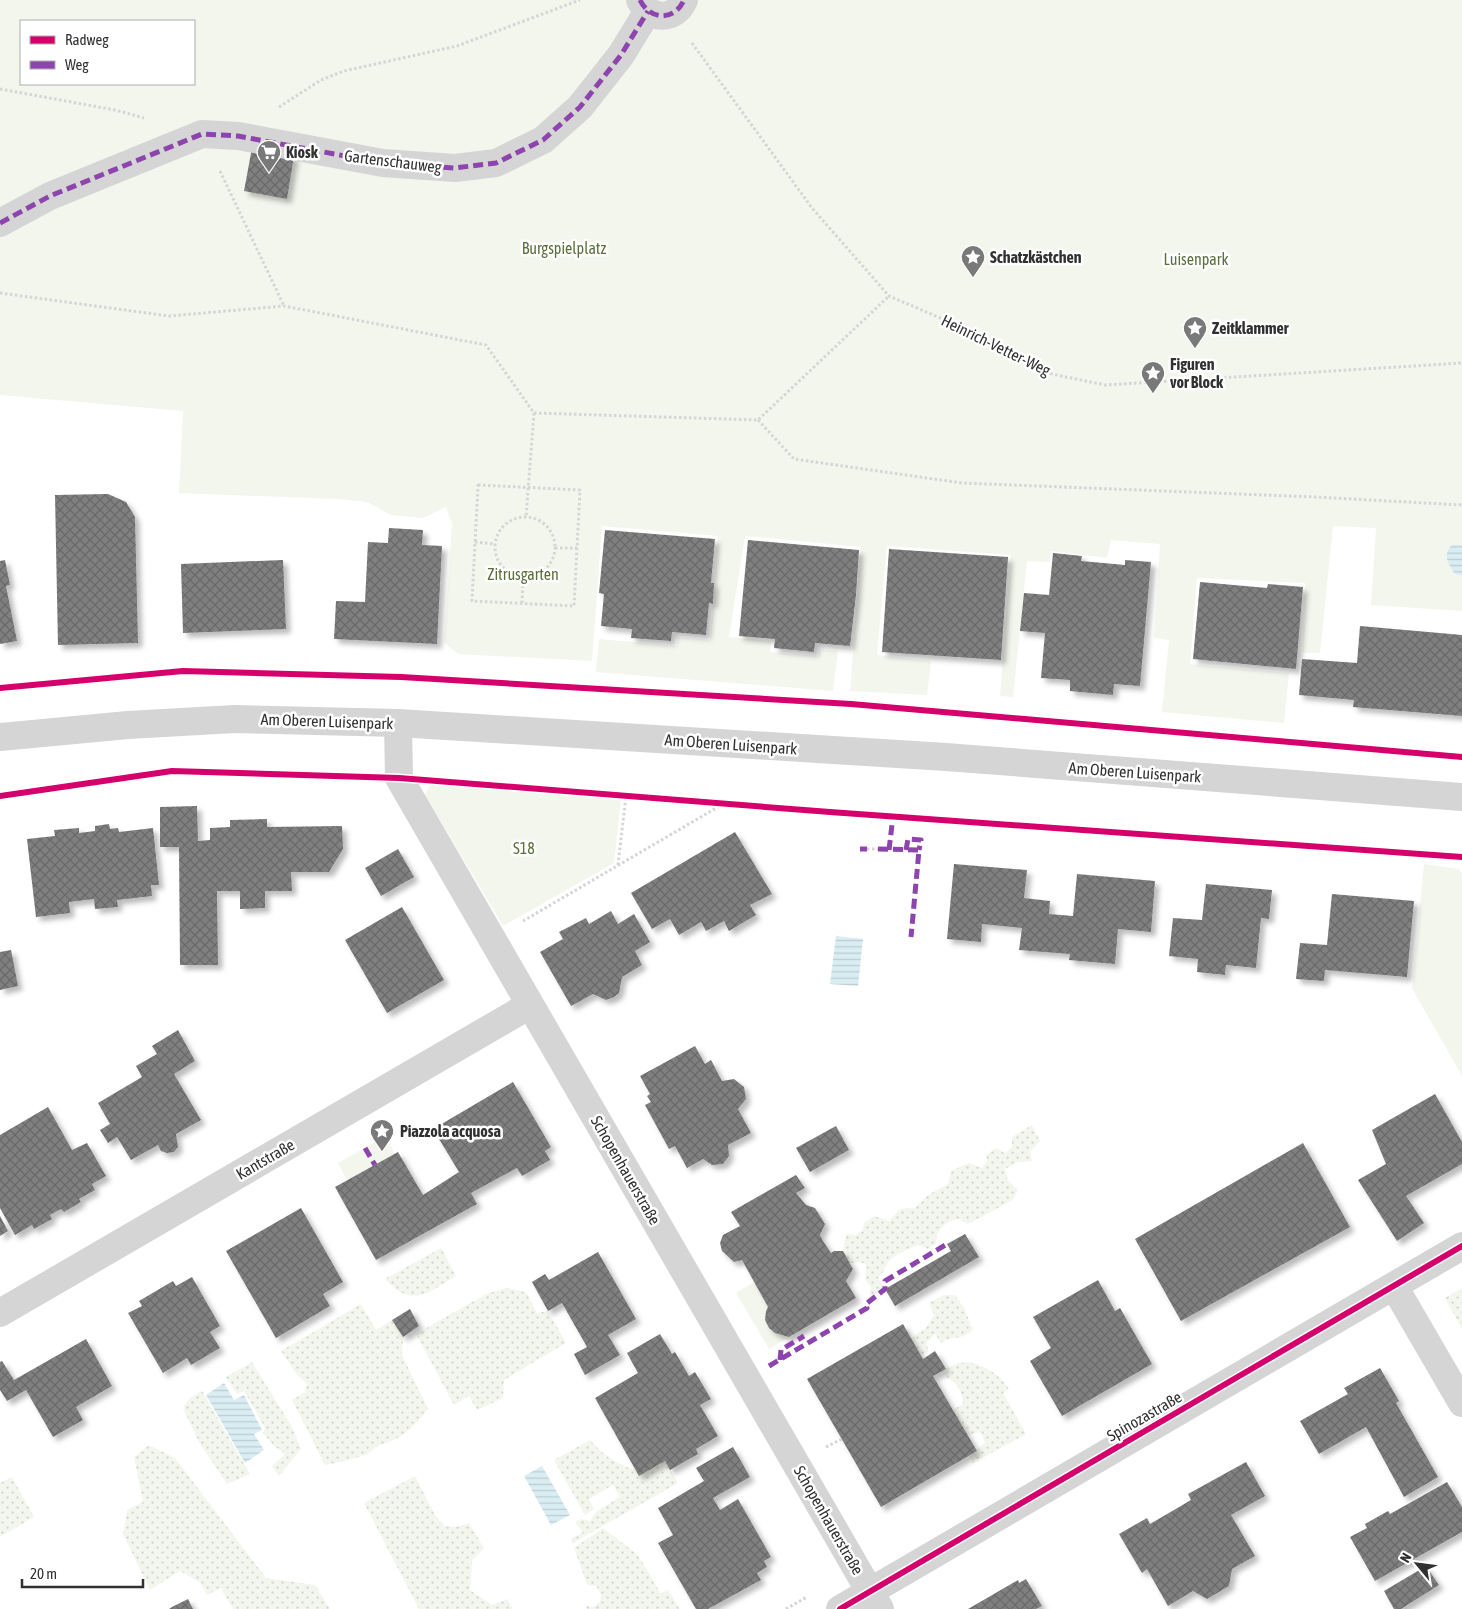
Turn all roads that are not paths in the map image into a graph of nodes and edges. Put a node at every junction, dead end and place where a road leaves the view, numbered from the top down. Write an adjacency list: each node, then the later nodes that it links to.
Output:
1 (661, 6): 2 (street, Gartenschauweg)
2 (0, 223)
3 (398, 723): 4 (street, Am Oberen Luisenpark); 5 (street, Am Oberen Luisenpark); 6 (street, Schopenhauerstraße)
4 (0, 737)
5 (1462, 797)
6 (530, 1005): 9 (street, Kantstraße); 11 (street, Schopenhauerstraße)
7 (1462, 1246): 8 (street, Spinozastraße)
8 (1394, 1286): 10 (street); 11 (street, Spinozastraße)
9 (0, 1313)
10 (1462, 1403)
11 (875, 1600): 12 (street, Spinozastraße)
12 (840, 1609)

